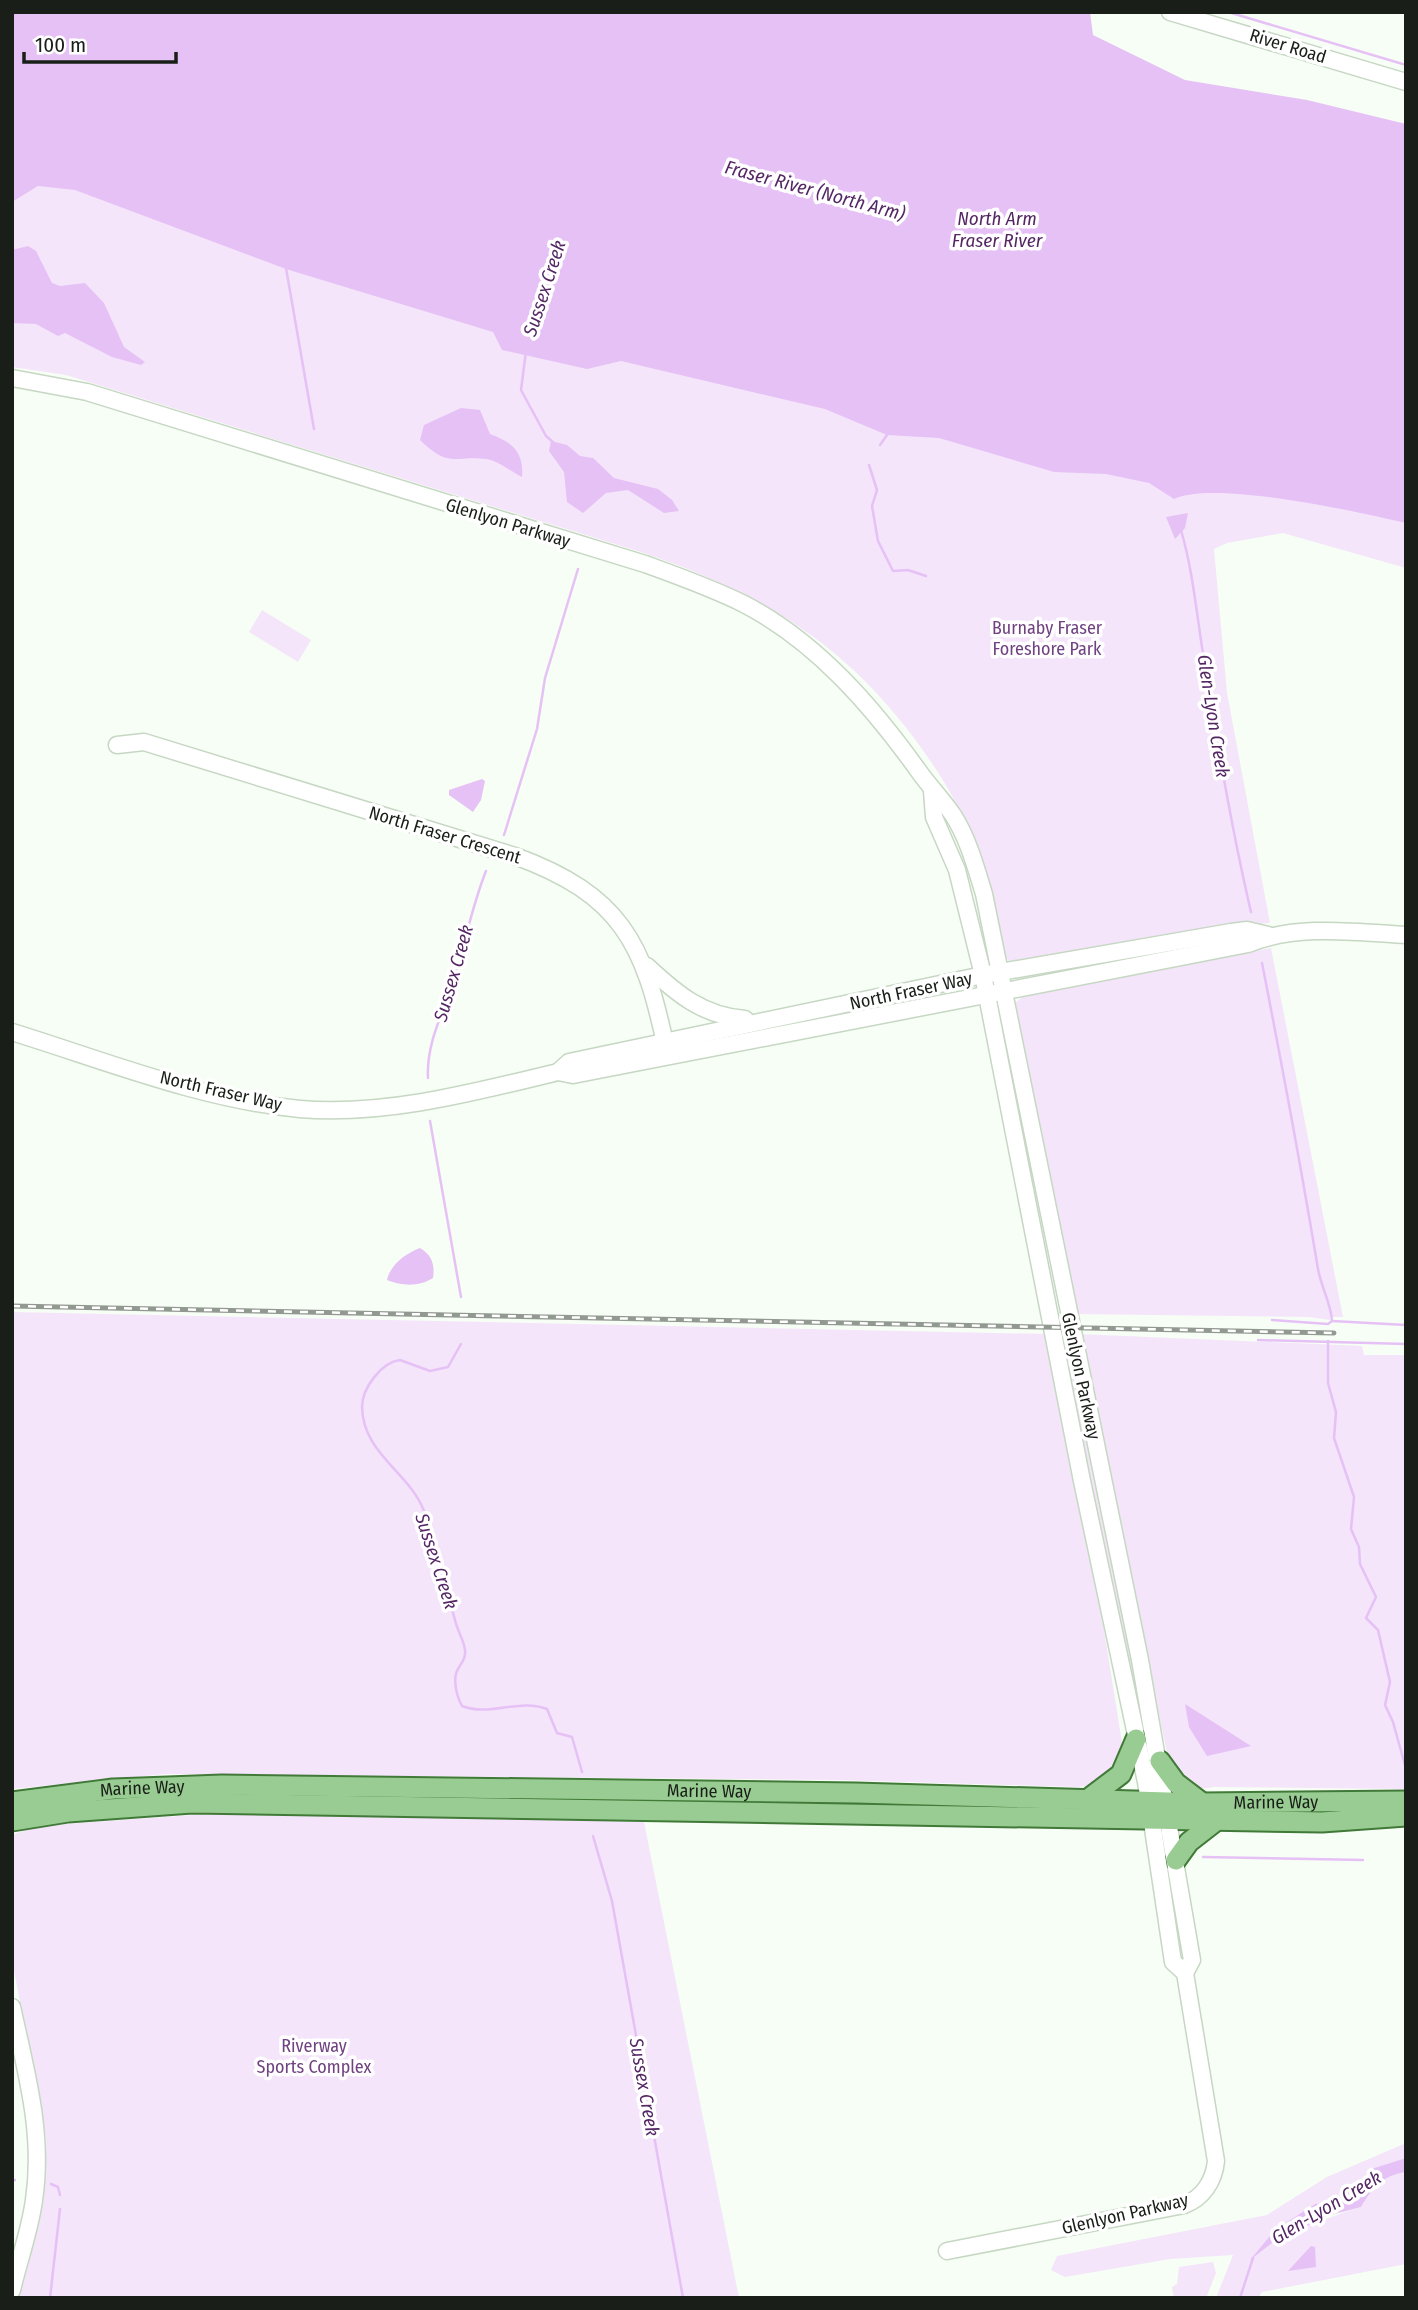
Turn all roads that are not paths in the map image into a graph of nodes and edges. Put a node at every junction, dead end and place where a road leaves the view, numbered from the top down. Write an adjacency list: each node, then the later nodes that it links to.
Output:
1 (1170, 12): 2 (street, River Road)
2 (1406, 82)
3 (12, 378): 5 (street, Glenlyon Parkway)
4 (117, 745): 8 (street, North Fraser Crescent)
5 (932, 791): 9 (street, Glenlyon Parkway); 10 (street, Glenlyon Parkway)
6 (1268, 935): 7 (street, North Fraser Way); 9 (street, North Fraser Way); 11 (street, North Fraser Way)
7 (1406, 935)
8 (645, 965): 12 (street); 14 (street, North Fraser Crescent)
9 (1000, 972): 10 (street, North Fraser Way); 11 (street, Glenlyon Parkway)
10 (983, 975): 11 (street, Glenlyon Parkway); 12 (street, North Fraser Way)
11 (995, 994): 15 (street, North Fraser Way); 17 (street, Glenlyon Parkway); 18 (street, Glenlyon Parkway)
12 (762, 1020): 14 (street, North Fraser Way)
13 (12, 1032): 16 (street, North Fraser Way)
14 (664, 1040): 15 (street, North Fraser Crescent); 16 (street, North Fraser Way)
15 (668, 1057): 16 (street, North Fraser Way)
16 (558, 1072)
17 (1136, 1739): 19 (main road); 23 (street, Glenlyon Parkway)
18 (1160, 1761): 22 (main road); 23 (street, Glenlyon Parkway)
19 (1088, 1799): 21 (main road, Marine Way); 23 (main road, Marine Way)
20 (1406, 1801): 22 (main road, Marine Way)
21 (12, 1802)
22 (1202, 1803): 23 (main road, Marine Way)
23 (1157, 1810): 25 (main road, Marine Way); 26 (main road, Marine Way); 27 (street, Glenlyon Parkway); 28 (street, Glenlyon Parkway)
24 (1406, 1816): 26 (main road, Marine Way)
25 (12, 1821)
26 (1216, 1821): 27 (main road)
27 (1176, 1860): 28 (street, Glenlyon Parkway)
28 (1185, 1973): 30 (street, Glenlyon Parkway)
29 (12, 2007): 31 (street)
30 (947, 2251)
31 (12, 2290)

